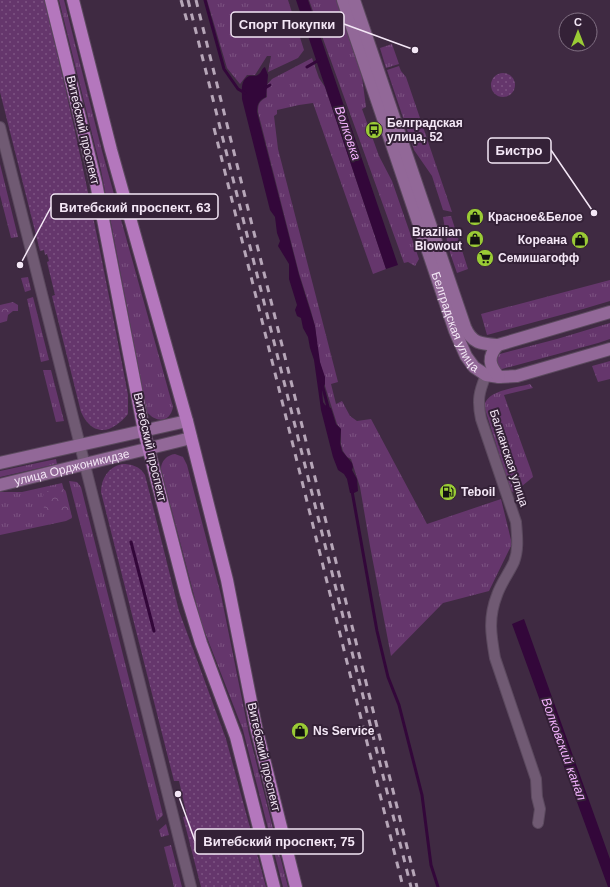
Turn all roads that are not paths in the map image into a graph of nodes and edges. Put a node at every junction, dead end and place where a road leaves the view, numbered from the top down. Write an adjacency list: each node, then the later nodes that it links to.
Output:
1 (51, 0): 12 (main road, Витебский проспект)
2 (73, 0): 11 (main road, Витебский проспект)
3 (342, 0): 9 (street, Белградская улица)
4 (354, 0): 7 (street, Белградская улица)
5 (0, 128): 14 (street)
6 (610, 312): 7 (street)
7 (498, 345): 10 (street)
8 (610, 349): 10 (street)
9 (486, 375): 10 (street, Белградская улица); 19 (street, Балканская улица)
10 (499, 378)
11 (187, 422): 12 (street, улица Орджоникидзе); 13 (main road, Витебский проспект)
12 (144, 431): 14 (street, улица Орджоникидзе); 15 (main road, Витебский проспект)
13 (191, 438): 15 (street, улица Орджоникидзе); 22 (main road, Витебский проспект)
14 (80, 445): 16 (street, улица Орджоникидзе); 17 (street)
15 (149, 449): 17 (street, улица Орджоникидзе); 21 (main road, Витебский проспект)
16 (0, 463)
17 (85, 465): 18 (street, улица Орджоникидзе); 20 (street)
18 (0, 485)
19 (538, 823)
20 (191, 887)
21 (274, 887)
22 (296, 887)

